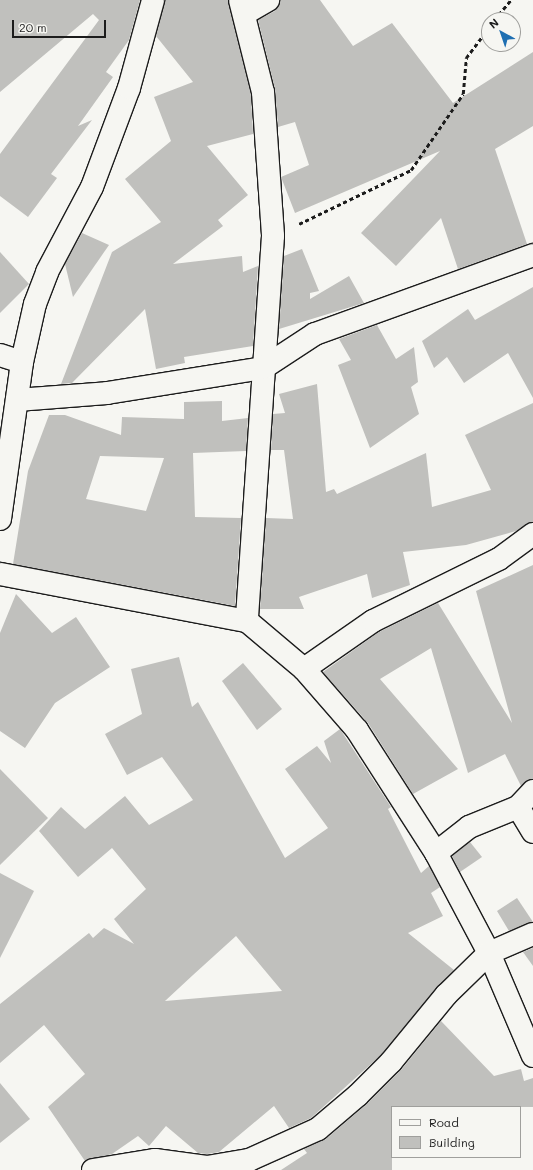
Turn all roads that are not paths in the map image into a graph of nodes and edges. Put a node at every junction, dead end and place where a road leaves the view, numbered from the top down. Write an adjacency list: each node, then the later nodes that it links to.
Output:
1 (153, 0): 6 (street)
2 (268, 0): 3 (street)
3 (242, 7): 7 (street)
4 (533, 255): 7 (street)
5 (0, 355): 6 (street)
6 (22, 362): 8 (street)
7 (264, 368): 8 (street); 12 (street)
8 (18, 400): 9 (street)
9 (0, 519)
10 (533, 534): 13 (street)
11 (0, 574): 12 (street)
12 (247, 621): 13 (street)
13 (304, 669): 16 (street)
14 (526, 799): 15 (street); 16 (street)
15 (533, 832)
16 (436, 853): 18 (street)
17 (533, 934): 18 (street)
18 (489, 953): 19 (street); 20 (street)
19 (533, 1056)
20 (208, 1169): 21 (street)
21 (93, 1170)

